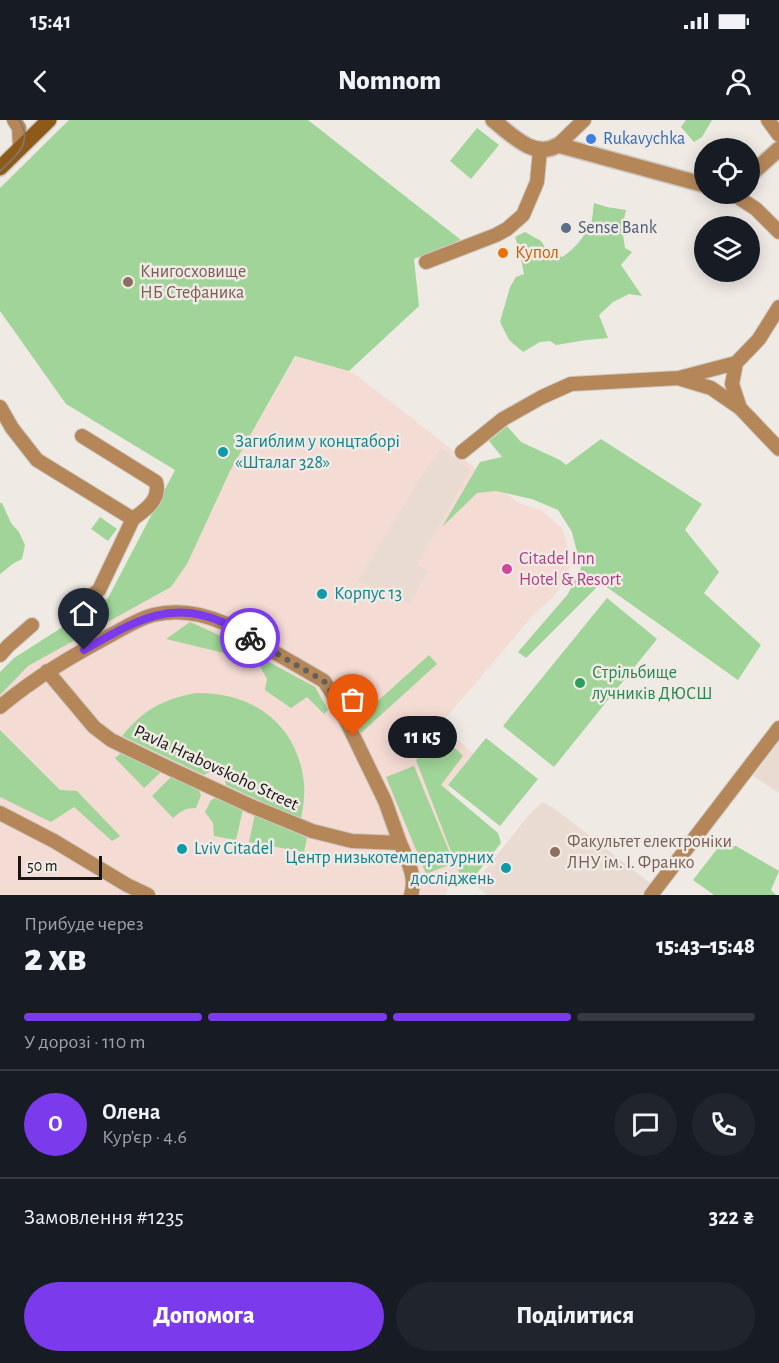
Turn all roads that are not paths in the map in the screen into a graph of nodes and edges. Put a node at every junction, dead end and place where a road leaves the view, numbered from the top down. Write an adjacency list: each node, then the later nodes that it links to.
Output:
1 (14, 120): 8 (street)
2 (49, 120): 8 (main road)
3 (493, 120): 10 (street)
4 (584, 120): 7 (street)
5 (768, 120): 6 (street)
6 (779, 135)
7 (558, 145): 10 (street); 13 (street)
8 (20, 147): 12 (main road)
9 (779, 149): 11 (street)
10 (540, 150): 16 (street)
11 (760, 166)
12 (0, 168)
13 (694, 182)
14 (748, 204): 15 (street)
15 (779, 232)
16 (426, 262)
17 (779, 308): 18 (street)
18 (736, 363): 19 (street); 21 (street)
19 (679, 378): 21 (street); 24 (street)
20 (0, 407): 25 (street)
21 (740, 408): 23 (street)
22 (82, 436): 25 (street)
23 (779, 449)
24 (462, 452)
25 (133, 519): 26 (street)
26 (76, 604)
27 (32, 625): 28 (street)
28 (3, 648)
29 (47, 671): 30 (street); 33 (street, Pavla Hrabovskoho Street); 33 (street)
30 (0, 707)
31 (779, 728): 36 (street)
32 (0, 813): 34 (street)
33 (400, 843): 35 (street)
34 (148, 895)
35 (411, 895)
36 (651, 895)

